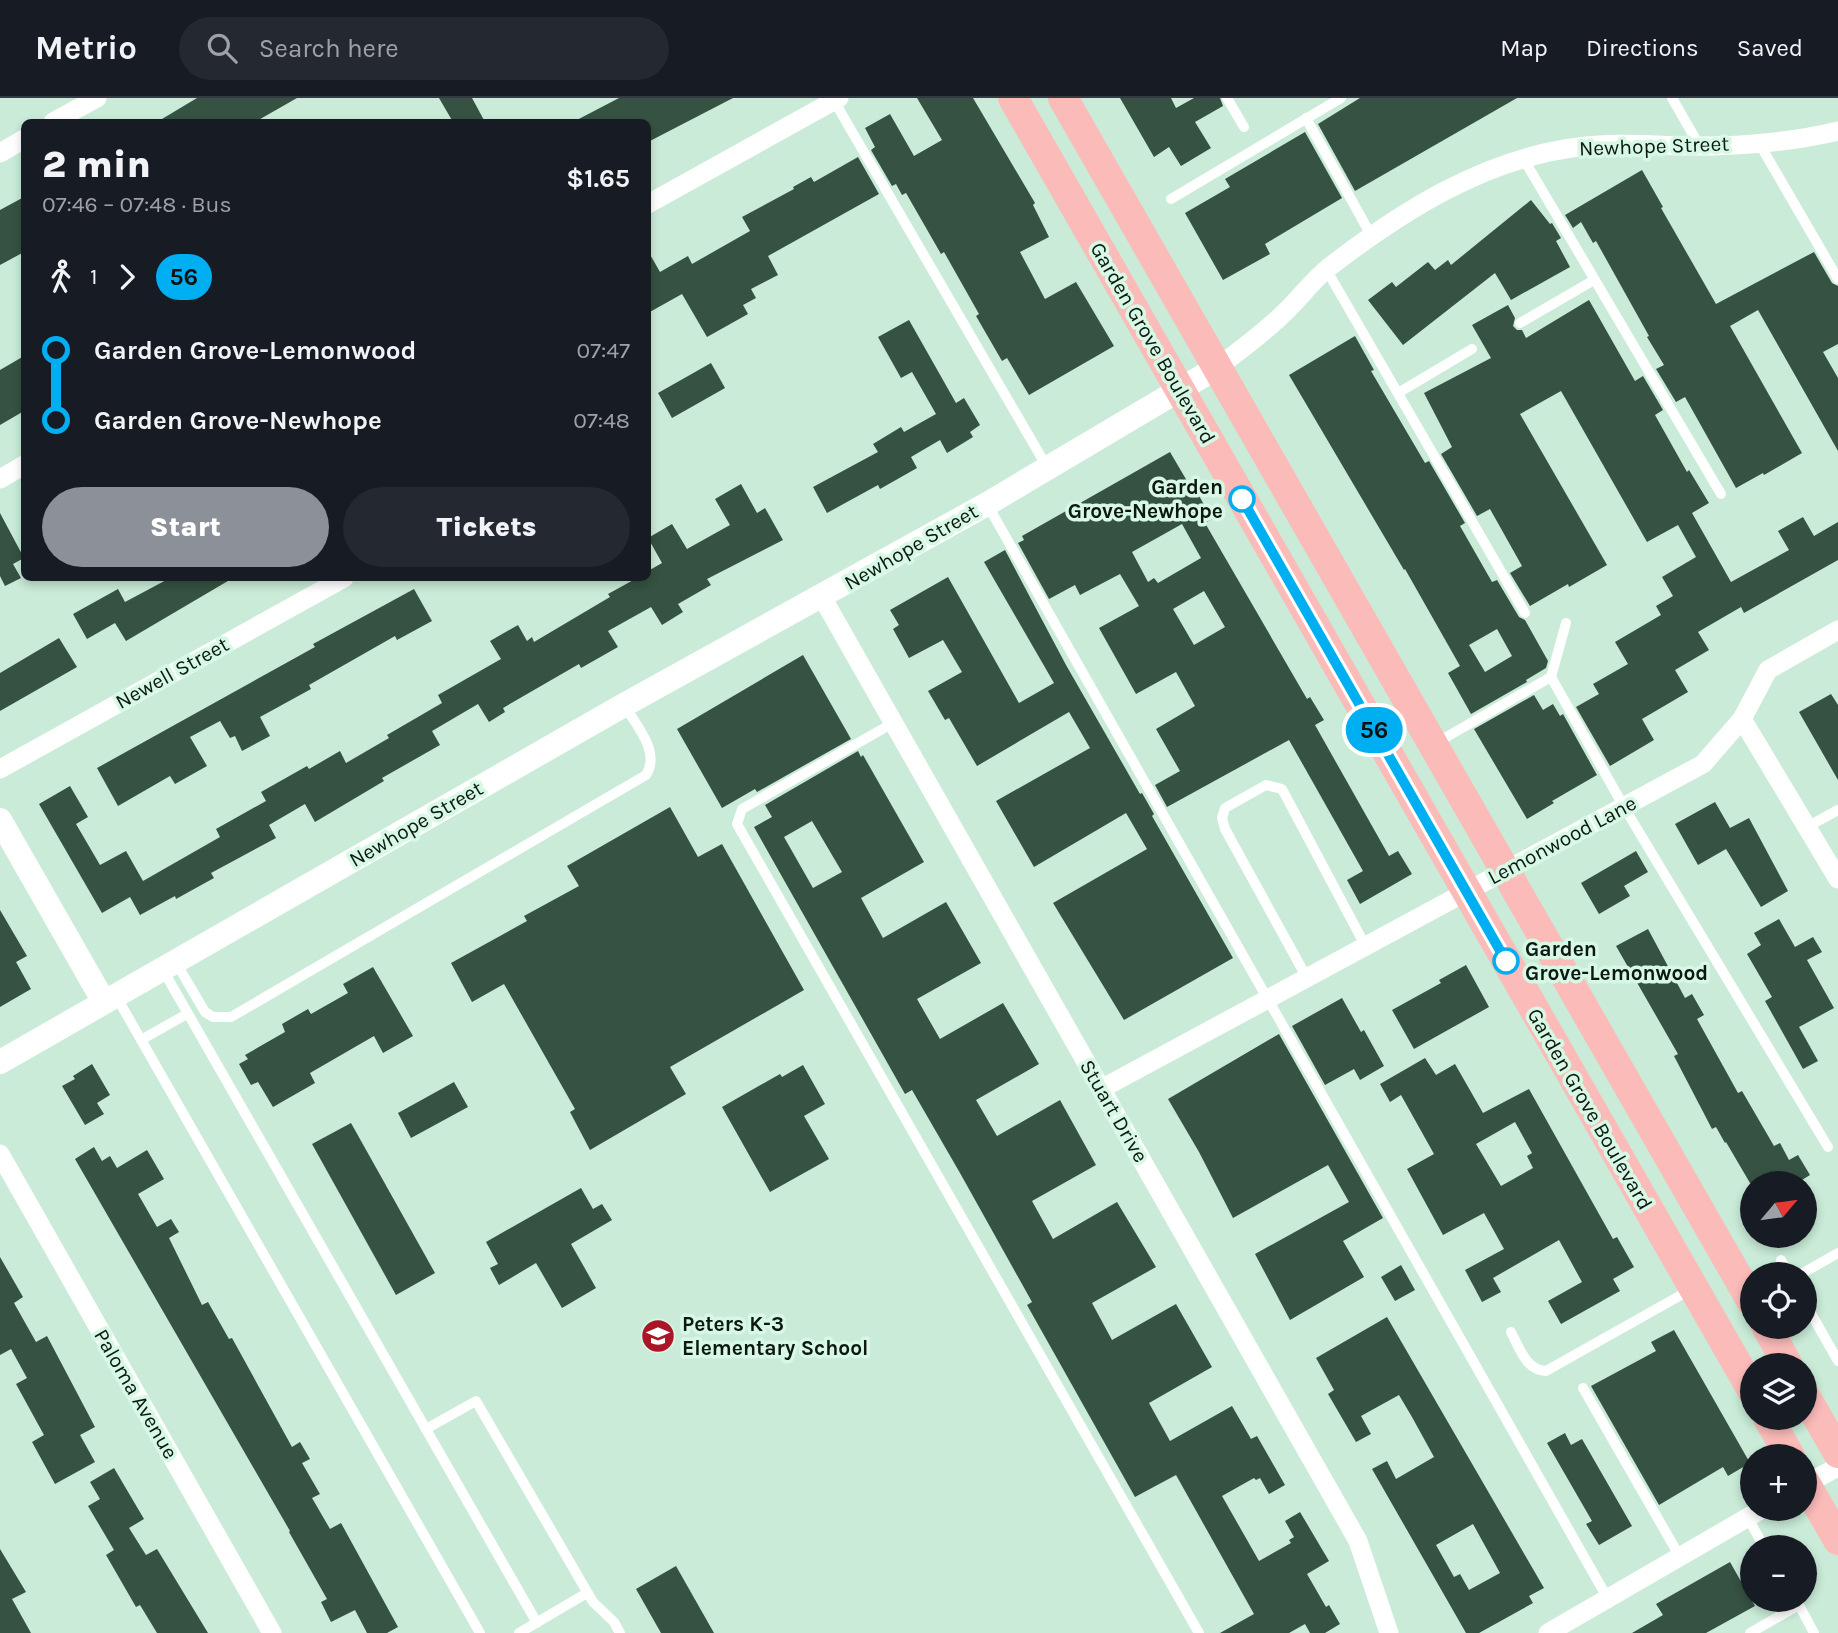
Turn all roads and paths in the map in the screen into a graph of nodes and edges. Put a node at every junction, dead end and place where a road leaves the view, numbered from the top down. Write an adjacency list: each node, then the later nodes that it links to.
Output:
1 (97, 98): 9 (street)
2 (1013, 98): 26 (main road, Garden Grove Boulevard)
3 (1063, 98): 25 (main road)
4 (1227, 98): 10 (lane)
5 (1341, 98): 8 (lane)
6 (1672, 98): 14 (lane)
7 (835, 99): 18 (street); 29 (lane)
8 (1306, 118): 17 (lane); 19 (lane)
9 (58, 119)
10 (1244, 127)
11 (1838, 131): 13 (street, Newhope Street)
12 (21, 141): 15 (street)
13 (1759, 142): 14 (street, Newhope Street); 21 (lane)
14 (1699, 145): 16 (street, Newhope Street)
15 (0, 153)
16 (1523, 158): 19 (street, Newhope Street); 22 (lane)
17 (1171, 199)
18 (651, 202)
19 (1372, 237): 20 (street, Newhope Street)
20 (1326, 269): 25 (street, Newhope Street); 27 (lane)
21 (1838, 279)
22 (1594, 280): 23 (lane); 31 (lane)
23 (1520, 323)
24 (1472, 349): 27 (lane)
25 (1218, 367): 26 (street, Newhope Street); 42 (main road)
26 (1180, 391): 29 (street, Newhope Street); 50 (main road, Garden Grove Boulevard)
27 (1398, 393): 35 (lane)
28 (21, 467): 30 (street)
29 (1048, 468): 32 (street, Newhope Street)
30 (0, 479)
31 (1721, 494)
32 (987, 504): 34 (street, Newhope Street); 54 (lane)
33 (339, 581): 43 (street, Newell Street)
34 (822, 597): 39 (street, Newhope Street); 41 (street, Stuart Drive)
35 (1525, 613)
36 (1566, 623): 38 (lane)
37 (1838, 630): 40 (street, Lemonwood Lane)
38 (1551, 677): 42 (lane); 44 (lane)
39 (624, 705): 52 (street, Newhope Street); 52 (lane)
40 (1742, 719): 44 (street, Lemonwood Lane); 47 (street)
41 (893, 723): 59 (street, Stuart Drive); 90 (lane)
42 (1434, 744): 48 (main road)
43 (0, 769)
44 (1624, 807): 48 (street, Lemonwood Lane); 60 (lane)
45 (1838, 810): 47 (lane)
46 (0, 820): 55 (street)
47 (1807, 827): 49 (street)
48 (1506, 871): 50 (street, Lemonwood Lane); 64 (main road)
49 (1838, 879)
50 (1466, 892): 51 (street, Lemonwood Lane); 65 (main road, Garden Grove Boulevard)
51 (1366, 947): 53 (street, Lemonwood Lane); 53 (lane)
52 (169, 965): 55 (street, Newhope Street); 56 (lane)
53 (1307, 978): 54 (street, Lemonwood Lane)
54 (1269, 998): 59 (street, Lemonwood Lane); 81 (lane)
55 (110, 999): 57 (lane); 58 (street, Newhope Street)
56 (187, 1014): 57 (lane); 72 (lane)
57 (141, 1040): 87 (lane)
58 (0, 1062)
59 (1101, 1089): 91 (street, Stuart Drive)
60 (1828, 1147)
61 (0, 1154): 86 (street, Paloma Avenue)
62 (1838, 1253): 63 (lane)
63 (1817, 1265)
64 (1740, 1281)
65 (1693, 1288): 67 (lane); 69 (main road, Garden Grove Boulevard)
66 (1817, 1324): 68 (lane)
67 (1511, 1332)
68 (1838, 1361)
69 (1740, 1369)
70 (1583, 1388): 79 (lane)
71 (1817, 1417): 73 (main road)
72 (426, 1429): 80 (lane); 84 (lane)
73 (1838, 1453)
74 (1838, 1467): 75 (street)
75 (1817, 1478)
76 (1817, 1504): 78 (main road)
77 (1742, 1521): 79 (street)
78 (1838, 1540)
79 (1680, 1557): 81 (street)
80 (587, 1593): 84 (lane); 89 (lane)
81 (1608, 1599): 85 (street)
82 (1782, 1612): 92 (lane)
83 (1802, 1612): 93 (lane)
84 (537, 1623): 88 (lane)
85 (1559, 1630)
86 (272, 1633)
87 (480, 1633)
88 (519, 1633)
89 (620, 1633)
90 (1199, 1633)
91 (1389, 1633)
92 (1750, 1633)
93 (1814, 1633)

